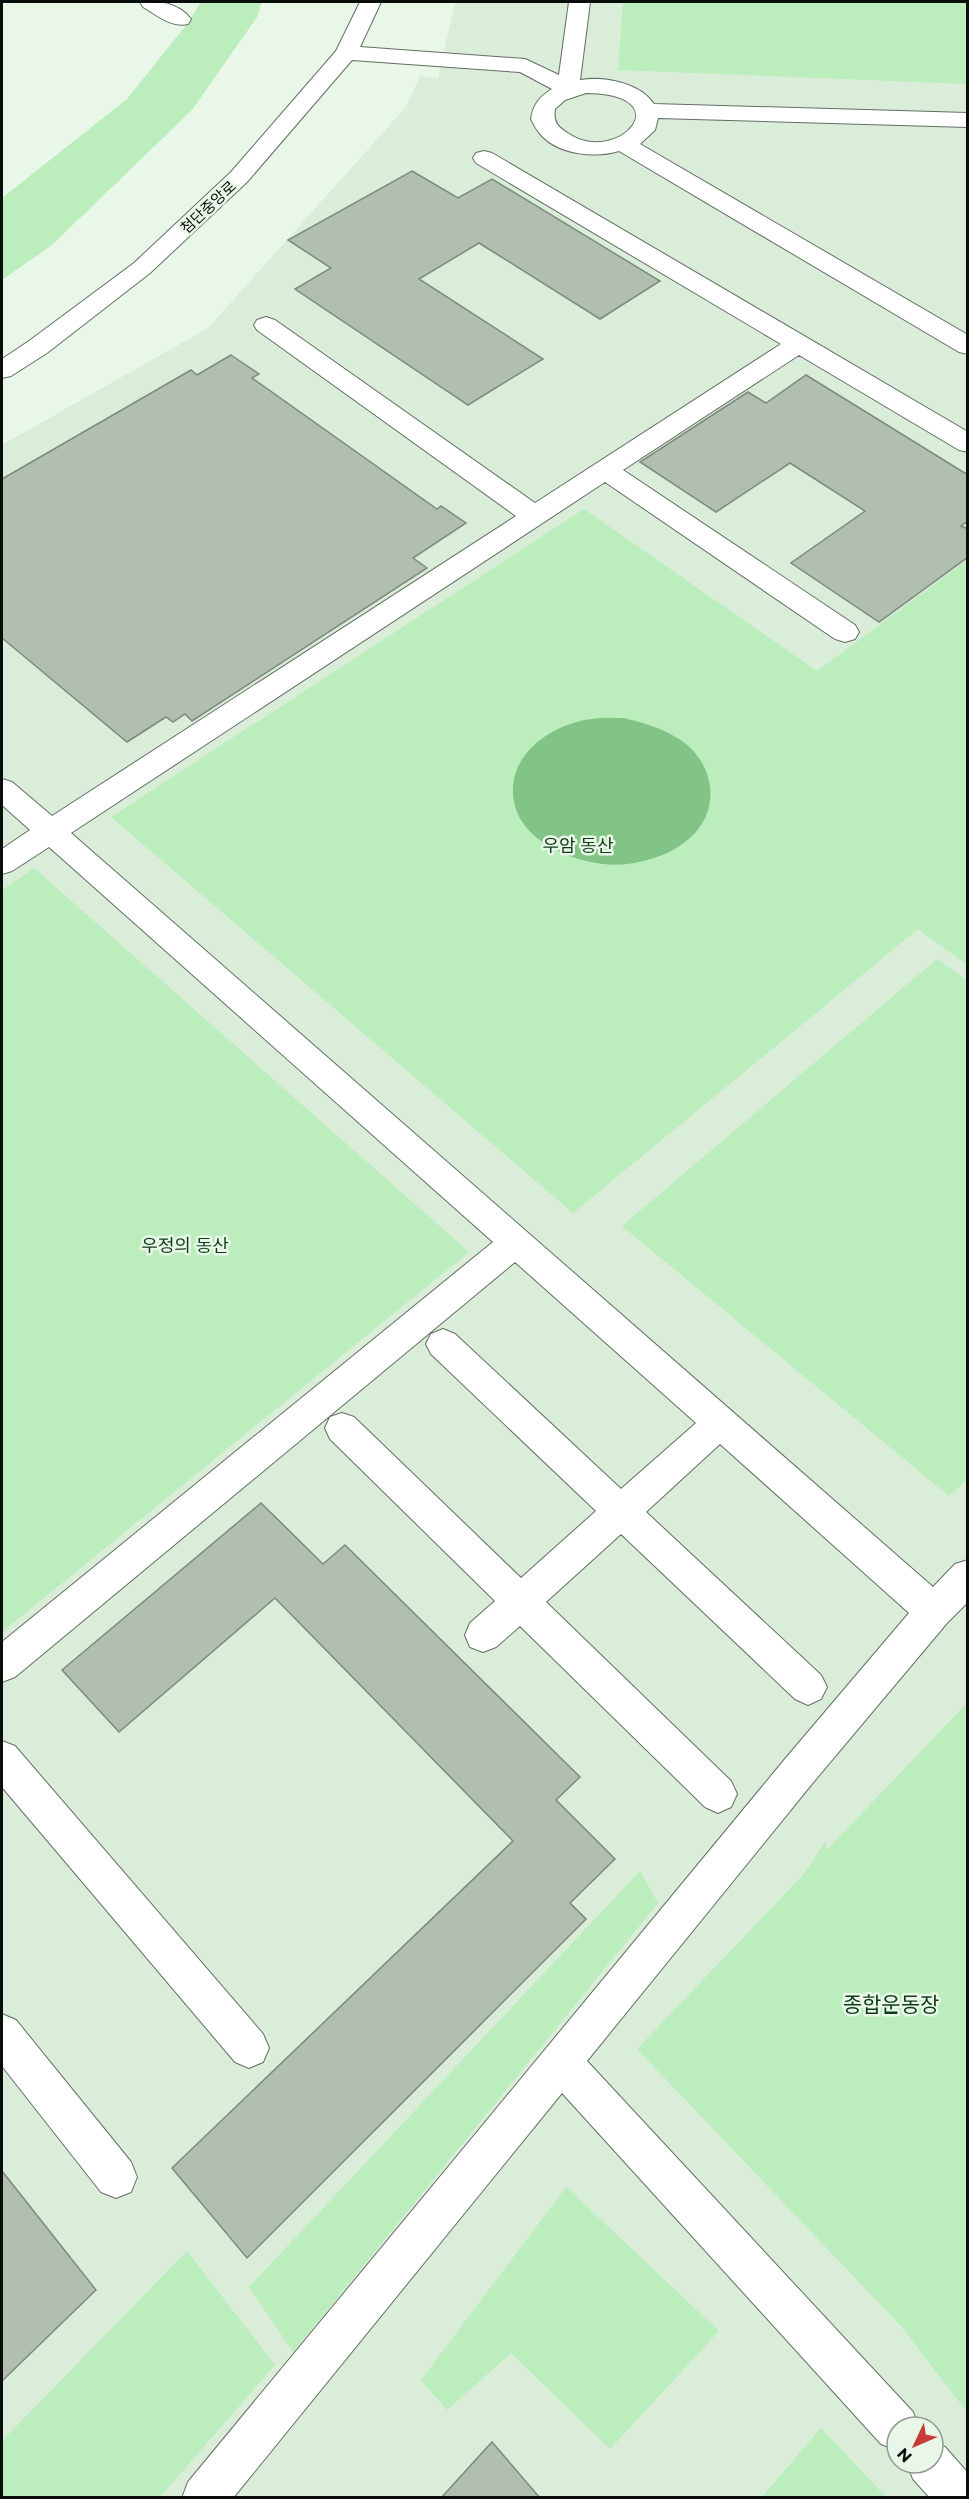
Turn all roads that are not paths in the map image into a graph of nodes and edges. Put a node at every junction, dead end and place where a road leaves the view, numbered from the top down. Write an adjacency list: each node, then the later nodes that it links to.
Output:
1 (151, 2): 4 (street)
2 (370, 2): 5 (street, 첨단중앙로)
3 (580, 2): 6 (street)
4 (180, 19)
5 (346, 53): 6 (street); 14 (street, 첨단중앙로)
6 (568, 89): 7 (street); 9 (street)
7 (648, 111): 8 (street); 9 (street)
8 (968, 120)
9 (623, 144): 13 (street)
10 (484, 158): 12 (street)
11 (266, 325): 17 (street)
12 (797, 345): 15 (street); 16 (street)
13 (968, 346)
14 (2, 370)
15 (968, 444)
16 (605, 470): 17 (street); 18 (street)
17 (535, 516): 20 (street)
18 (845, 632)
19 (2, 789): 20 (street)
20 (49, 832): 21 (street); 22 (street)
21 (2, 863)
22 (516, 1242): 24 (street); 31 (street)
23 (443, 1344): 26 (street)
24 (721, 1422): 26 (street); 29 (street)
25 (342, 1428): 28 (street)
26 (621, 1511): 28 (street); 32 (street)
27 (968, 1576): 29 (street)
28 (520, 1601): 30 (street); 34 (street)
29 (934, 1611): 37 (street)
30 (483, 1635)
31 (2, 1665)
32 (808, 1687)
33 (2, 1759): 36 (street)
34 (718, 1794)
35 (2, 2034): 38 (street)
36 (249, 2048)
37 (561, 2062): 39 (street); 41 (street)
38 (116, 2177)
39 (885, 2415)
40 (940, 2475): 42 (street)
41 (204, 2498)
42 (960, 2498)

